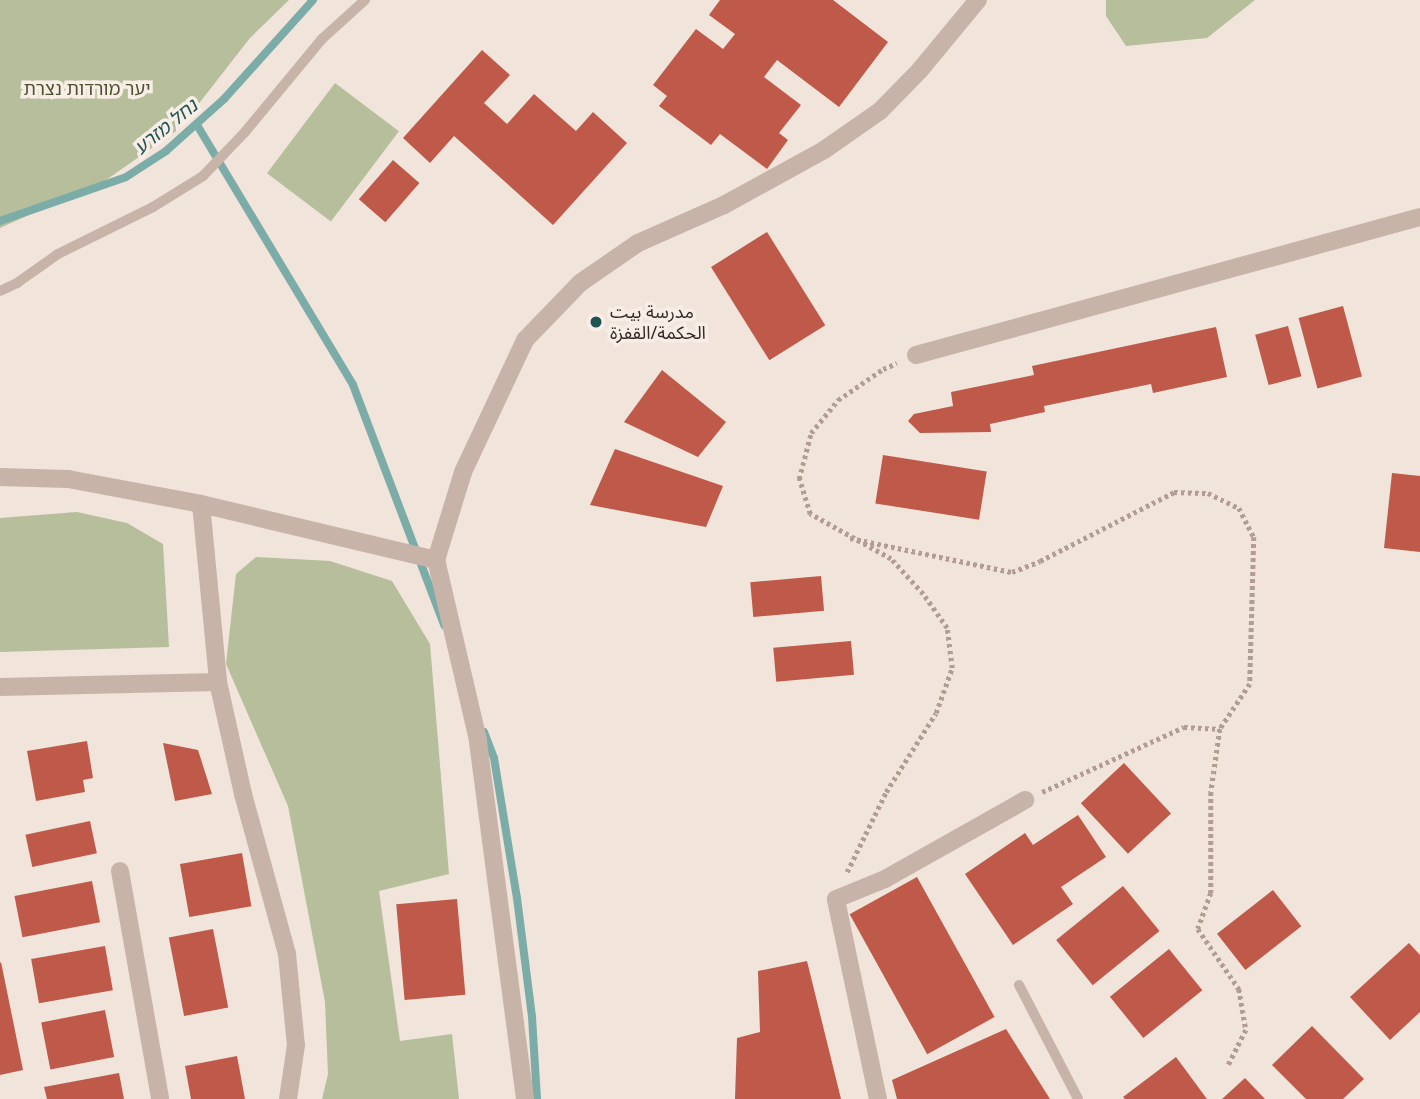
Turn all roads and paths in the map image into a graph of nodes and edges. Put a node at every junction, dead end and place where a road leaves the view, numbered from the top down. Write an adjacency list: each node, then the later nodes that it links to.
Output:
1 (365, 0): 4 (lane)
2 (978, 0): 9 (street)
3 (1420, 217): 5 (street)
4 (0, 291)
5 (916, 355): 8 (path)
6 (0, 477): 7 (street)
7 (201, 505): 9 (street); 10 (street)
8 (850, 538): 12 (path); 15 (path)
9 (436, 560): 20 (street)
10 (218, 682): 11 (street); 19 (street)
11 (0, 687)
12 (1220, 729): 13 (path); 17 (path)
13 (1025, 800): 15 (street)
14 (120, 871): 18 (street)
15 (836, 899): 21 (street)
16 (1019, 985): 22 (lane)
17 (1228, 1066)
18 (160, 1099)
19 (288, 1099)
20 (525, 1099)
21 (878, 1099)
22 (1079, 1099)

